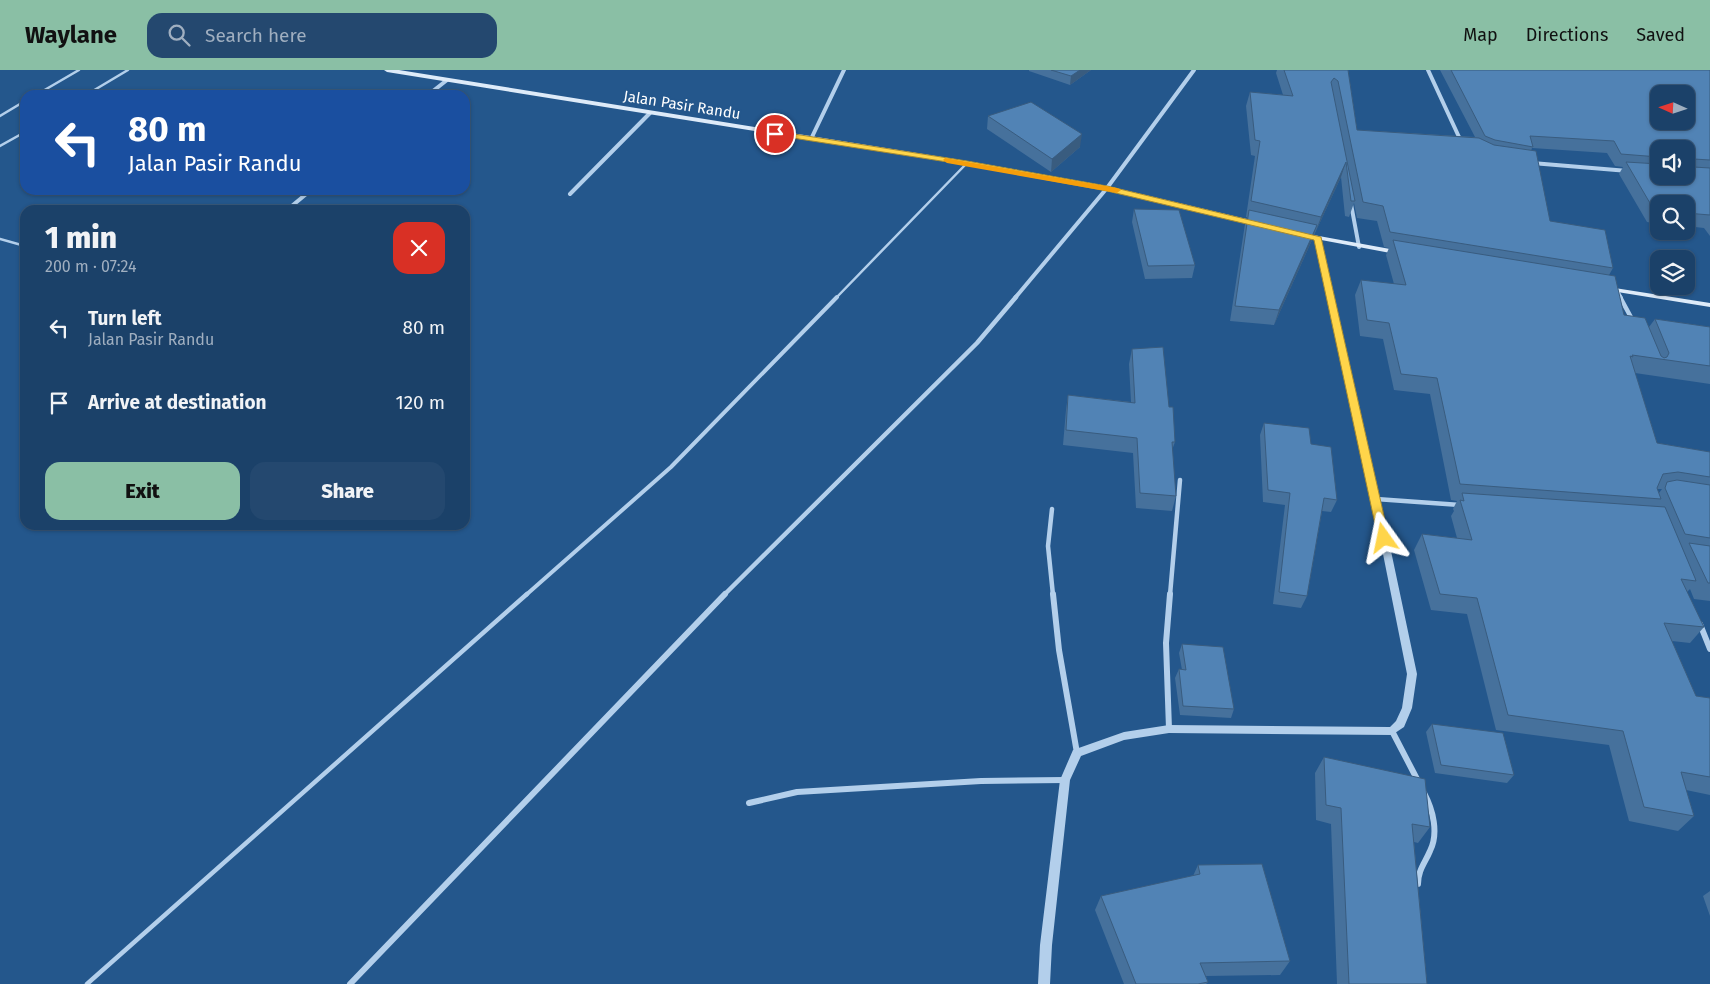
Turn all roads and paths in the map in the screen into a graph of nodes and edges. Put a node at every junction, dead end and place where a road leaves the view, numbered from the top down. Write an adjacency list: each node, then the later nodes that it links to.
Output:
1 (78, 70): 9 (lane)
2 (128, 70): 10 (lane)
3 (387, 70): 7 (main road, Jalan Pasir Randu)
4 (844, 70): 16 (street)
5 (1194, 70): 22 (street)
6 (1428, 70): 17 (street)
7 (400, 71): 8 (main road, Jalan Pasir Randu)
8 (447, 80): 11 (street); 13 (main road, Jalan Pasir Randu)
9 (44, 90)
10 (94, 90)
11 (434, 90)
12 (20, 104): 14 (lane)
13 (650, 113): 16 (main road, Jalan Pasir Randu); 23 (street)
14 (0, 116)
15 (20, 135): 18 (lane)
16 (811, 139): 19 (main road, Jalan Pasir Randu)
17 (1464, 142)
18 (0, 146)
19 (967, 163): 22 (main road, Jalan Pasir Randu); 50 (lane)
20 (1530, 163): 21 (street)
21 (1629, 171)
22 (1107, 188): 27 (main road, Jalan Pasir Randu); 51 (street)
23 (570, 194)
24 (306, 195): 26 (street)
25 (1350, 200): 32 (street)
26 (293, 205)
27 (1270, 227)
28 (1289, 232): 29 (main road)
29 (1318, 238): 32 (main road); 39 (street)
30 (0, 239): 31 (lane)
31 (20, 245)
32 (1359, 246): 33 (main road)
33 (1407, 254)
34 (1597, 286): 35 (main road)
35 (1616, 289): 36 (main road); 37 (street)
36 (1710, 305)
37 (1638, 329)
38 (1180, 480): 44 (street)
39 (1376, 499): 40 (street); 45 (street)
40 (1462, 505)
41 (1052, 509): 46 (street)
42 (1696, 615): 43 (street)
43 (1710, 649)
44 (1170, 729): 45 (street); 46 (street)
45 (1392, 731): 49 (street)
46 (1077, 753): 47 (street)
47 (1065, 780): 48 (street); 52 (street)
48 (749, 803)
49 (1418, 891)
50 (87, 984)
51 (350, 984)
52 (1044, 984)

